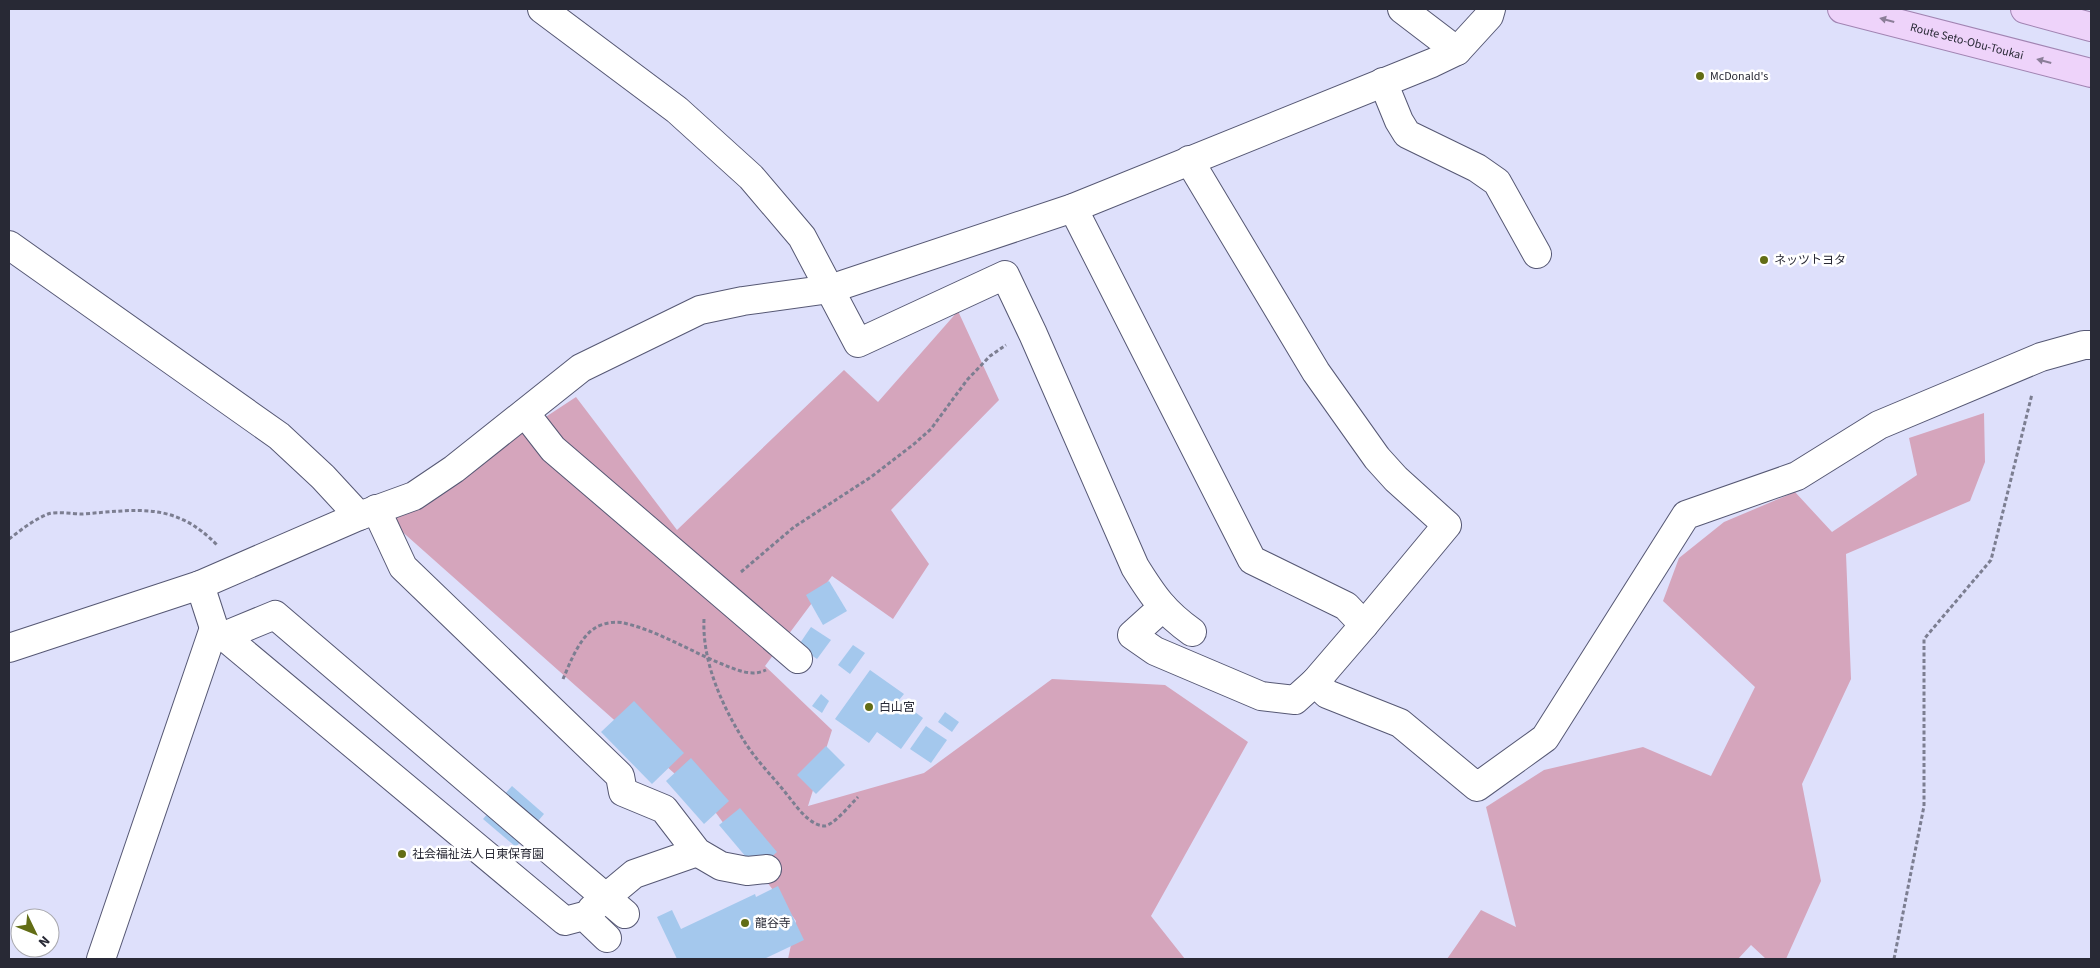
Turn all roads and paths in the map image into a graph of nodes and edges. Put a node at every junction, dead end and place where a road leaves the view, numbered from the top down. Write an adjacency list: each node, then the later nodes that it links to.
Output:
1 (542, 9): 14 (street)
2 (1402, 9): 7 (street)
3 (1491, 9): 7 (street)
4 (1842, 9): 8 (main road, Route Seto-Obu-Toukai, one-way to 4)
5 (2025, 9): 6 (main road)
6 (2091, 27)
7 (1456, 51): 9 (street)
8 (2091, 73)
9 (1383, 82): 10 (street); 13 (street)
10 (1189, 160): 11 (street); 25 (street)
11 (1073, 208): 14 (street); 25 (street)
12 (9, 245): 19 (street)
13 (1536, 254)
14 (830, 289): 15 (street); 18 (street)
15 (1033, 334): 23 (path); 24 (street)
16 (2091, 345): 17 (street)
17 (2041, 357): 31 (street); 40 (path)
18 (524, 413): 19 (street); 23 (street)
19 (368, 513): 21 (street); 32 (street)
20 (9, 539): 21 (path)
21 (239, 568): 22 (street)
22 (200, 585): 26 (street); 28 (street)
23 (719, 591): 29 (street); 30 (path)
24 (1163, 607): 27 (street); 31 (street)
25 (1364, 625): 31 (street)
26 (219, 632): 36 (street); 37 (street); 39 (street)
27 (1192, 632)
28 (9, 648)
29 (792, 654): 30 (path)
30 (708, 659): 32 (path); 33 (path)
31 (1315, 682)
32 (555, 714): 34 (street)
33 (858, 797)
34 (697, 852): 35 (street); 36 (street)
35 (767, 869)
36 (615, 906): 37 (street)
37 (584, 916): 38 (street)
38 (607, 938)
39 (101, 959)
40 (1894, 959)

